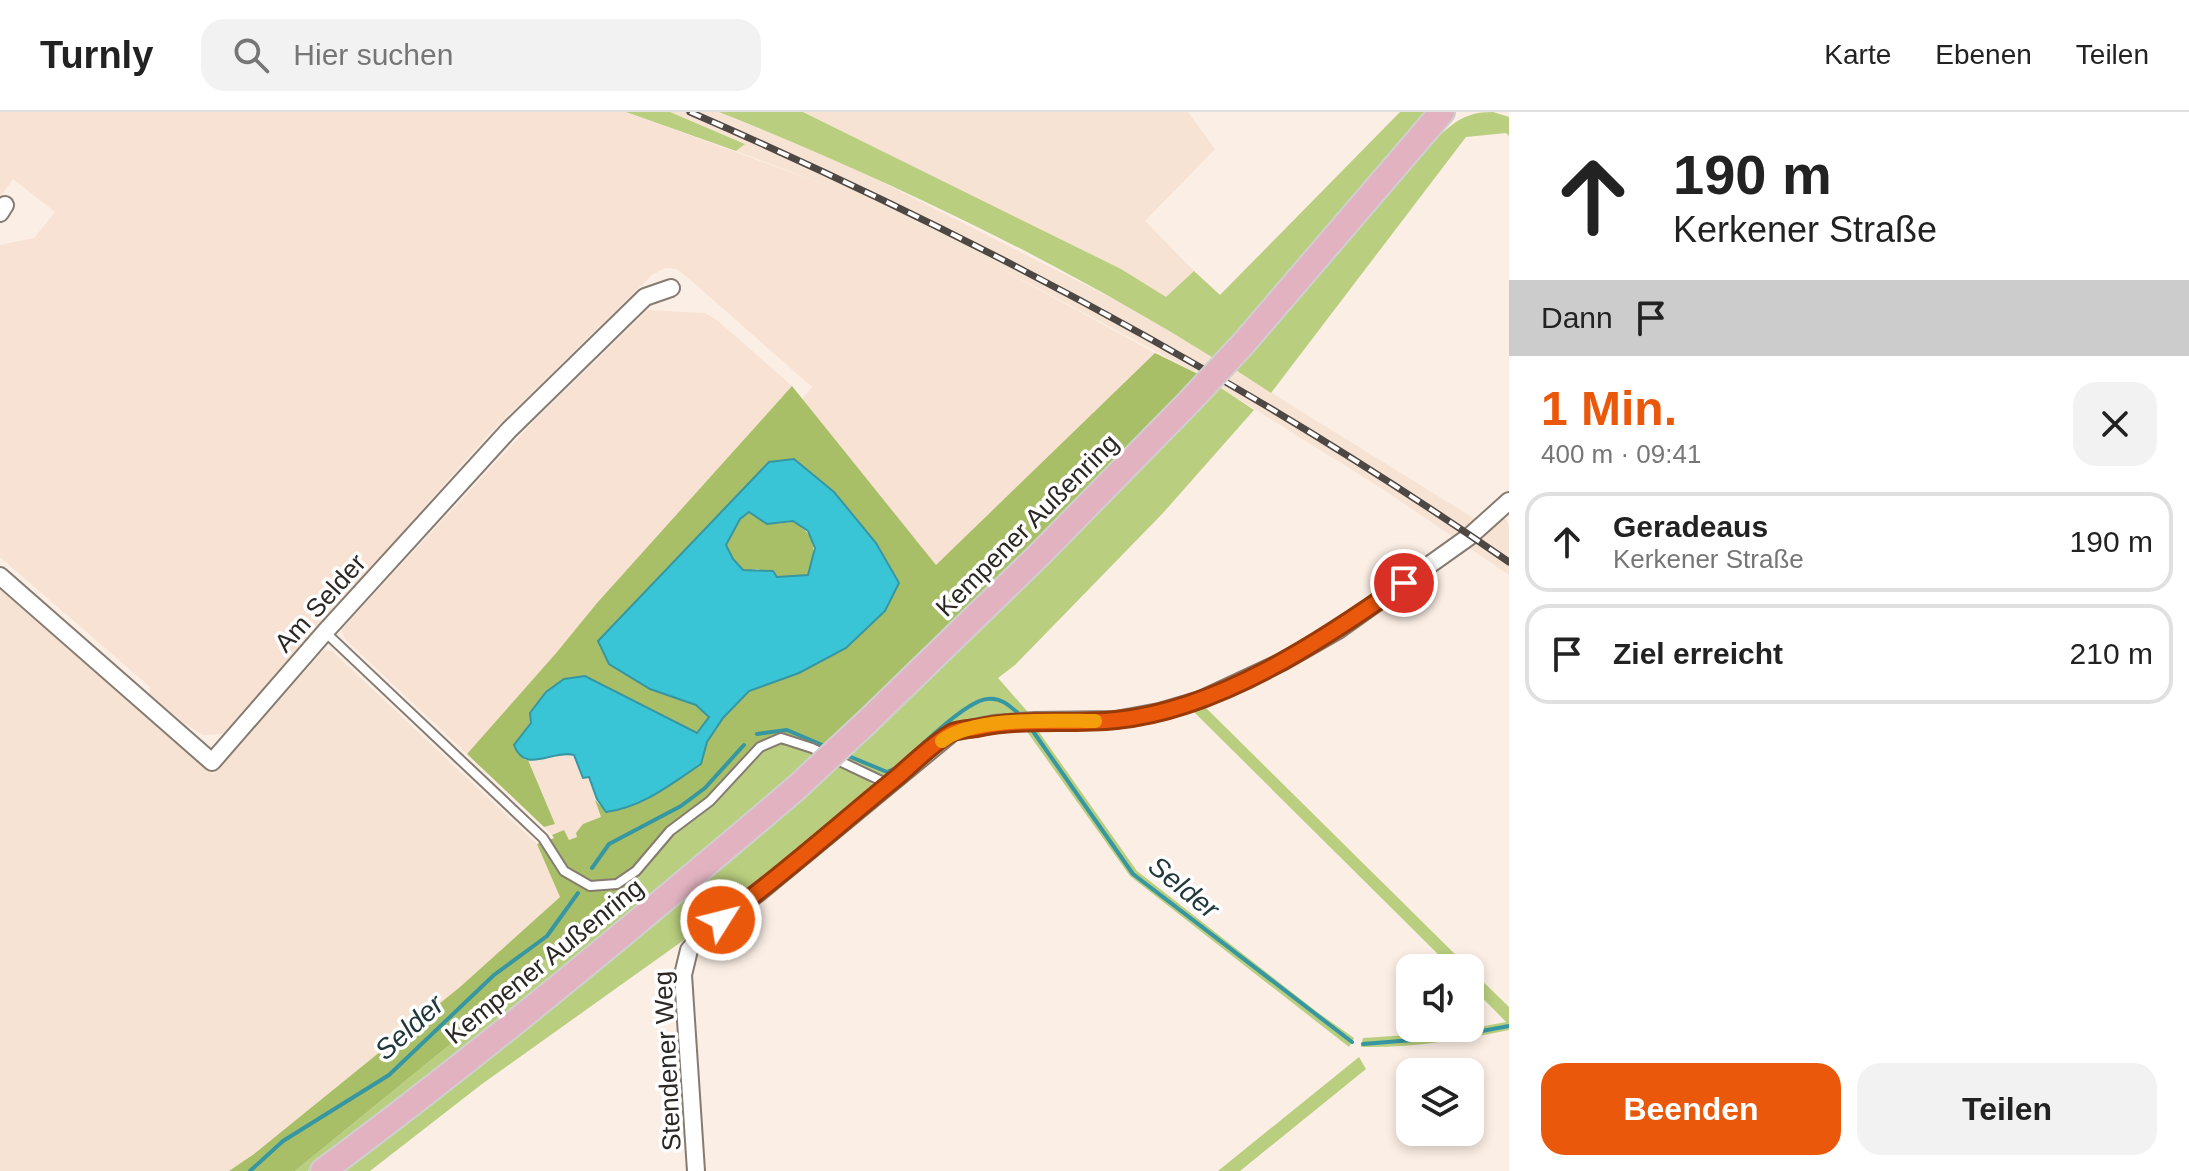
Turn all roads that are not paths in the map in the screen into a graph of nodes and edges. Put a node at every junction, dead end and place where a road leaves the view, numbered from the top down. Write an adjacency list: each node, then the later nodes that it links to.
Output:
1 (1442, 112): 3 (main road)
2 (1461, 112): 3 (main road)
3 (1426, 131): 9 (main road, Kempener Außenring, bridge)
4 (671, 288): 7 (street, Am Selder)
5 (1509, 501): 8 (street)
6 (0, 576): 7 (street, Am Selder)
7 (325, 632): 8 (lane)
8 (888, 784): 10 (street, Stendener Weg)
9 (323, 1171)
10 (696, 1171)

